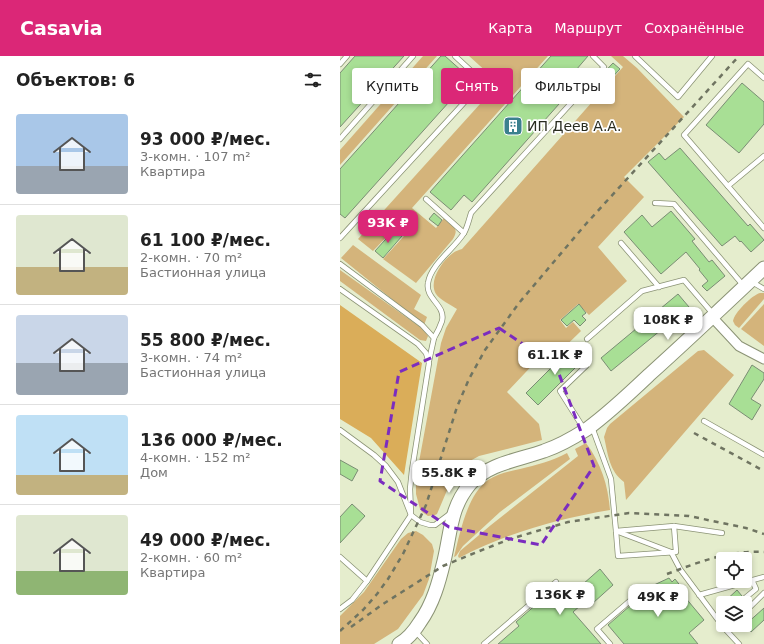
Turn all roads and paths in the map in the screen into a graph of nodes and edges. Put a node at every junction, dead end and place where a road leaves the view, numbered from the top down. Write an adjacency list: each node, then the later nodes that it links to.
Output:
1 (347, 56): 7 (lane)
2 (413, 56): 9 (lane)
3 (455, 56): 16 (lane)
4 (593, 56): 15 (lane)
5 (635, 56): 6 (lane)
6 (712, 56)
7 (340, 64)
8 (764, 78): 11 (lane)
9 (340, 139)
10 (764, 156): 11 (lane)
11 (728, 186): 14 (lane)
12 (426, 199): 15 (lane)
13 (655, 203): 20 (lane)
14 (764, 228)
15 (464, 233): 25 (lane)
16 (340, 238)
17 (621, 243): 21 (lane)
18 (340, 264): 25 (lane)
19 (764, 268): 20 (main road)
20 (747, 284): 23 (lane); 24 (main road)
21 (660, 287): 24 (lane); 26 (lane)
22 (340, 289): 28 (lane)
23 (764, 289)
24 (714, 317): 27 (street); 31 (main road)
25 (434, 338): 28 (lane)
26 (587, 339)
27 (764, 359)
28 (429, 363): 35 (lane)
29 (586, 366): 31 (lane)
30 (704, 421): 33 (lane)
31 (588, 428): 34 (main road); 37 (lane)
32 (340, 430): 35 (lane)
33 (764, 455)
34 (454, 510): 35 (lane); 53 (main road)
35 (411, 515): 43 (lane)
36 (674, 526): 37 (lane); 38 (lane); 39 (lane)
37 (616, 530): 39 (lane); 39 (lane)
38 (722, 532)
39 (671, 552): 48 (lane)
40 (340, 557): 43 (lane)
41 (764, 577): 42 (lane)
42 (752, 580): 49 (lane)
43 (367, 581): 51 (lane)
44 (556, 582): 57 (lane)
45 (724, 588): 48 (lane)
46 (639, 593): 58 (lane)
47 (764, 593): 50 (lane)
48 (699, 595): 52 (lane)
49 (748, 596)
50 (752, 605)
51 (340, 610)
52 (716, 617)
53 (414, 630): 55 (main road); 56 (lane)
54 (728, 632): 59 (lane)
55 (403, 643)
56 (427, 644)
57 (484, 644)
58 (610, 644)
59 (739, 644)

